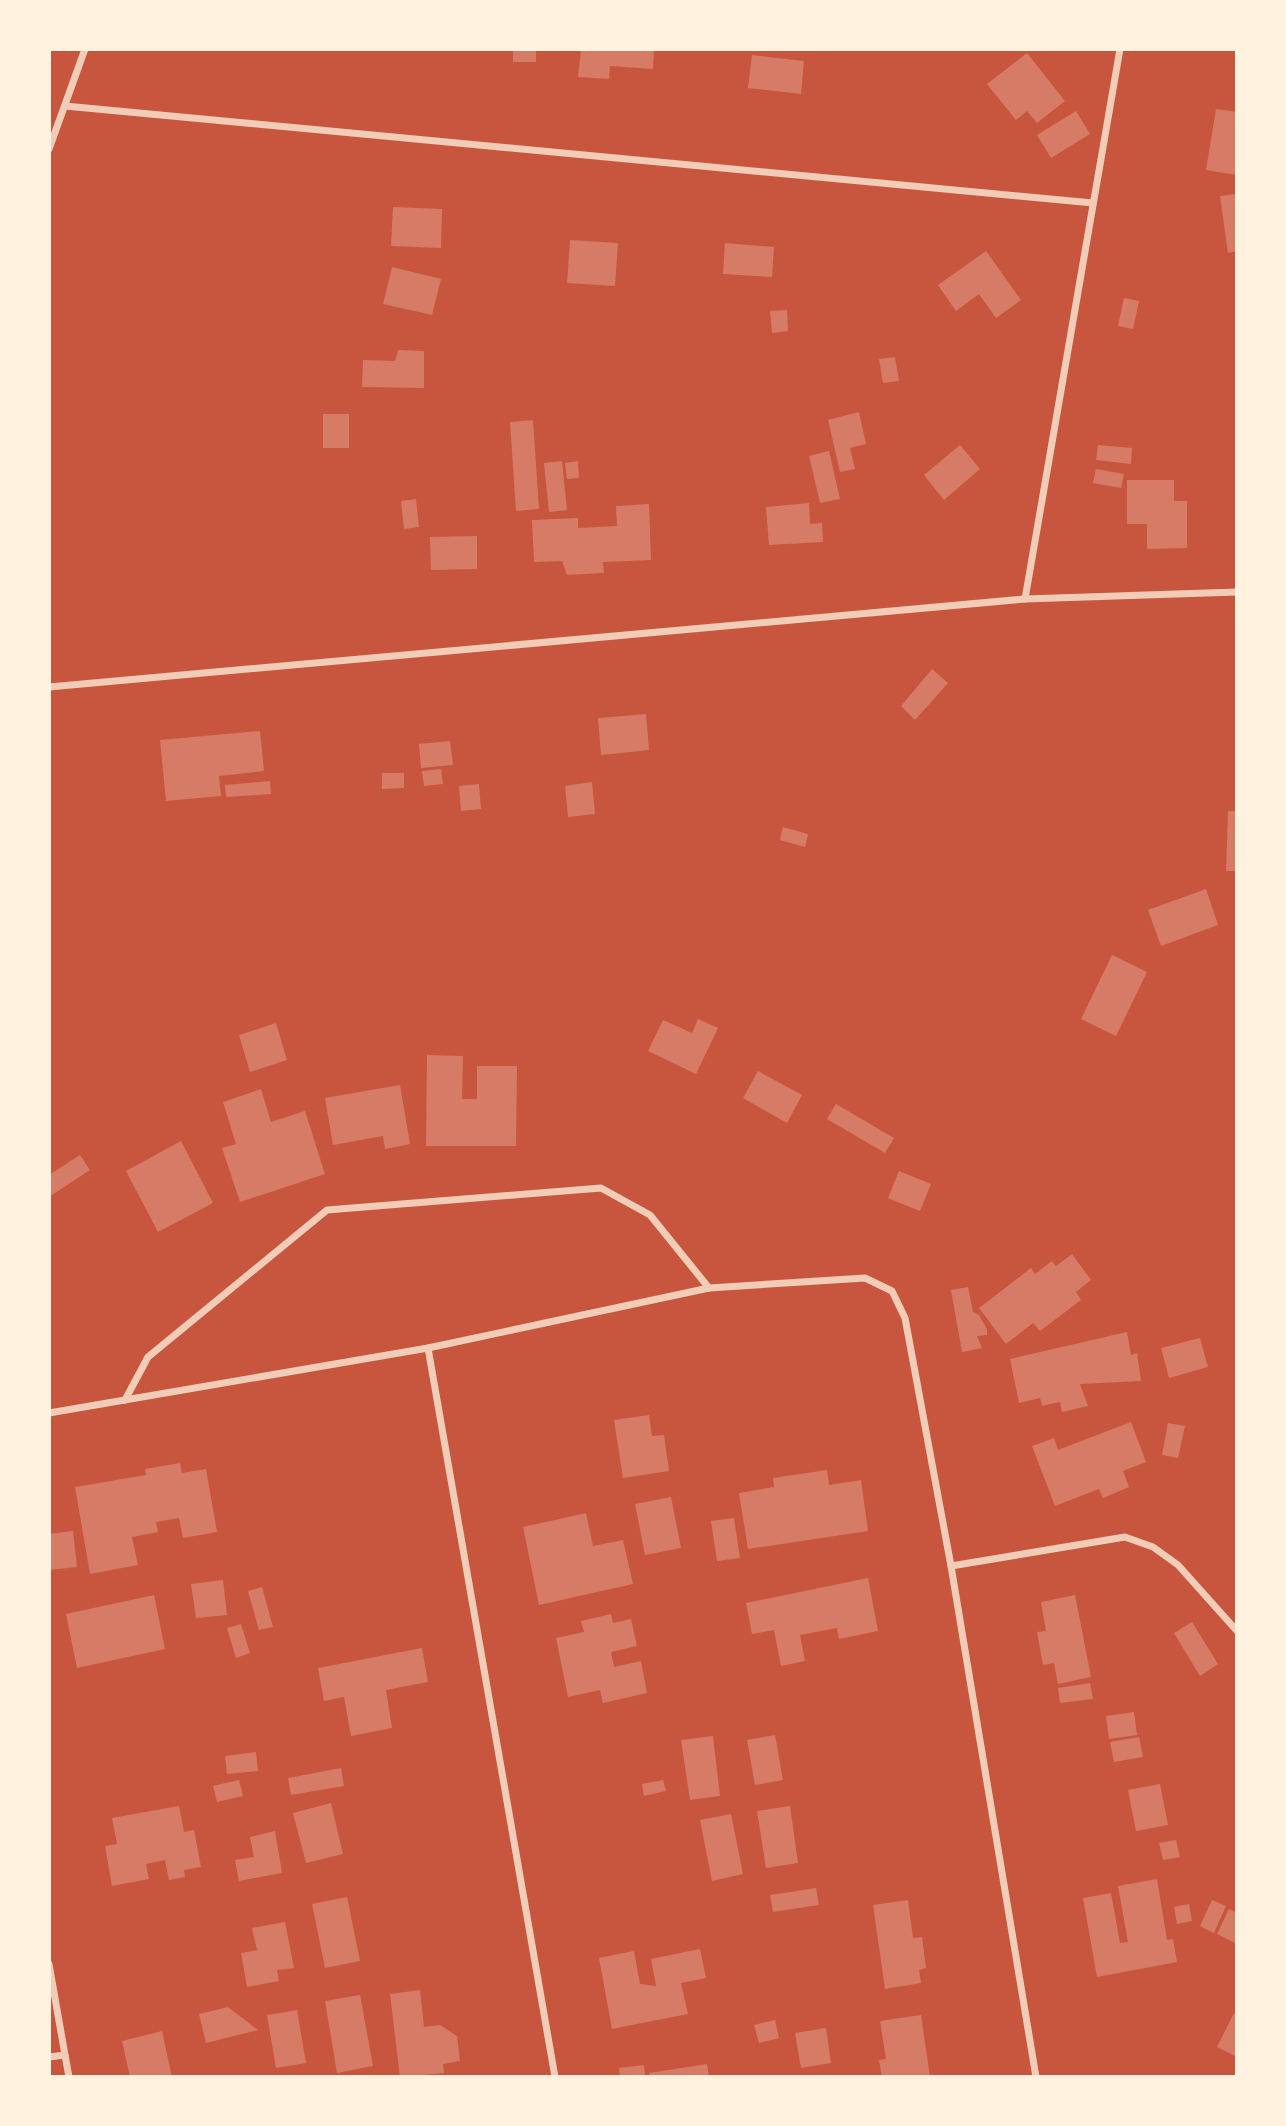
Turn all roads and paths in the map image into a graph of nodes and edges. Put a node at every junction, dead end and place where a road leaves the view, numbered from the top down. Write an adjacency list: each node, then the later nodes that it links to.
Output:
1 (85, 49): 3 (street)
2 (1120, 49): 5 (street)
3 (65, 106): 4 (street); 5 (street)
4 (49, 149)
5 (1093, 204): 7 (street)
6 (1237, 592): 7 (street)
7 (1025, 599): 8 (street)
8 (49, 687)
9 (709, 1288): 10 (street); 11 (street); 13 (street)
10 (428, 1348): 11 (street); 19 (street)
11 (125, 1400): 12 (street)
12 (49, 1413)
13 (951, 1566): 14 (street); 20 (street)
14 (1237, 1631)
15 (49, 1964): 16 (street)
16 (65, 2055): 17 (street); 18 (street)
17 (49, 2057)
18 (69, 2077)
19 (555, 2077)
20 (1036, 2077)

